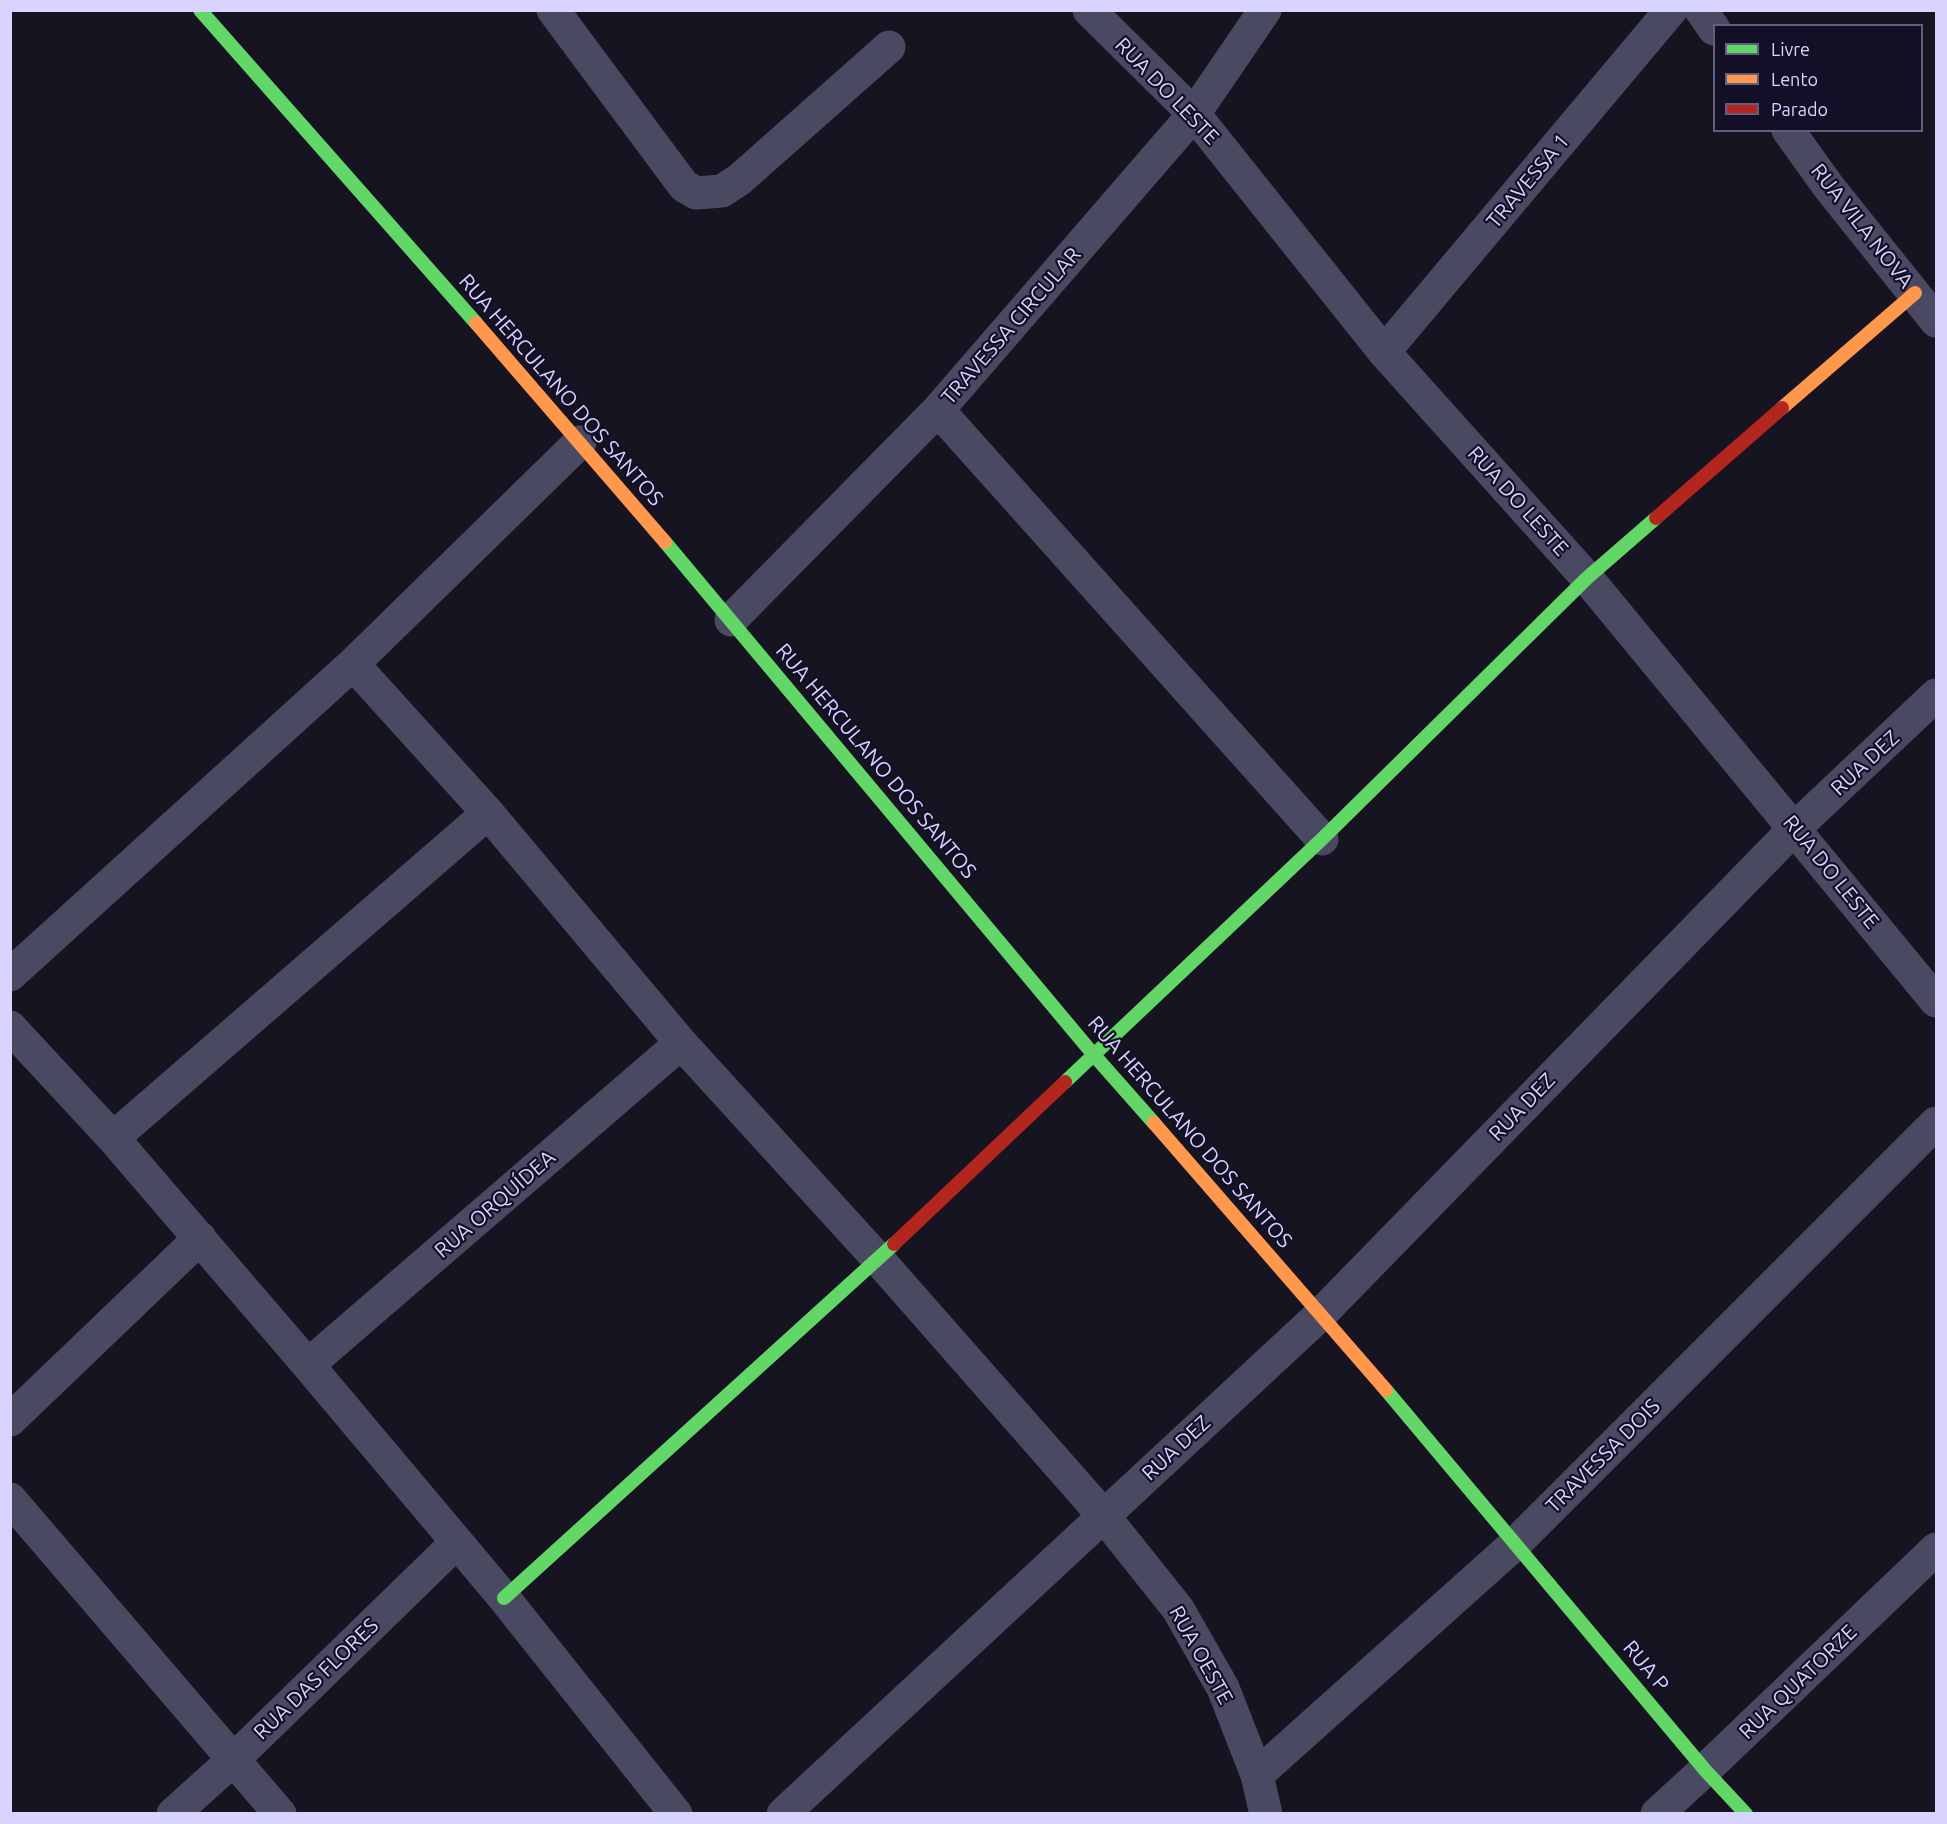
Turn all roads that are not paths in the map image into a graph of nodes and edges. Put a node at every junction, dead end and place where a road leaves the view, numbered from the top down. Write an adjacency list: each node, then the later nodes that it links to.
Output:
1 (200, 10): 15 (street, RUA HERCULANO DOS SANTOS)
2 (553, 10): 8 (street)
3 (1089, 10): 9 (street, RUA DO LESTE)
4 (1266, 10): 9 (street, TRAVESSA CIRCULAR)
5 (1671, 10): 13 (street, TRAVESSA 1)
6 (1701, 10): 7 (street)
7 (1713, 28)
8 (889, 47)
9 (1194, 114): 13 (street, RUA DO LESTE); 14 (street, TRAVESSA CIRCULAR)
10 (1789, 132): 11 (street, RUA VILA NOVA)
11 (1915, 293): 12 (street, RUA VILA NOVA); 16 (street)
12 (1936, 321)
13 (1384, 352): 16 (street, RUA DO LESTE)
14 (938, 410): 17 (street, TRAVESSA CIRCULAR); 22 (street)
15 (580, 442): 17 (street, RUA HERCULANO DOS SANTOS); 18 (street)
16 (1587, 578): 21 (street, RUA DO LESTE); 22 (street)
17 (732, 620): 27 (street, RUA HERCULANO DOS SANTOS)
18 (353, 664): 20 (street, RUA OESTE); 23 (street)
19 (1936, 695): 21 (street, RUA DEZ)
20 (488, 813): 26 (street, RUA OESTE); 29 (street)
21 (1795, 828): 24 (street, RUA DO LESTE); 32 (street, RUA DEZ)
22 (1322, 839): 27 (street)
23 (10, 975)
24 (1936, 1001)
25 (10, 1027): 29 (street)
26 (681, 1043): 31 (street, RUA OESTE); 33 (street, RUA ORQUÍDEA)
27 (1093, 1054): 31 (street); 32 (street, RUA HERCULANO DOS SANTOS)
28 (1936, 1123): 38 (street, TRAVESSA DOIS)
29 (113, 1138): 30 (street)
30 (200, 1238): 33 (street); 34 (street)
31 (878, 1258): 36 (street, RUA OESTE); 40 (street)
32 (1321, 1314): 36 (street, RUA DEZ); 38 (street, RUA HERCULANO DOS SANTOS)
33 (308, 1365): 37 (street)
34 (10, 1420)
35 (10, 1499): 41 (street)
36 (1103, 1515): 43 (street, RUA OESTE); 47 (street, RUA DEZ)
37 (457, 1542): 40 (street); 41 (street, RUA DAS FLORES)
38 (1516, 1543): 42 (street, RUA P); 43 (street, TRAVESSA DOIS)
39 (1936, 1549): 42 (street, RUA QUATORZE)
40 (504, 1598): 46 (street)
41 (233, 1760): 44 (street, RUA DAS FLORES); 45 (street)
42 (1705, 1770): 49 (street, RUA QUATORZE); 50 (street, RUA P)
43 (1257, 1775): 48 (street, RUA OESTE)
44 (173, 1814)
45 (280, 1814)
46 (676, 1814)
47 (783, 1814)
48 (1266, 1814)
49 (1657, 1814)
50 (1746, 1814)

